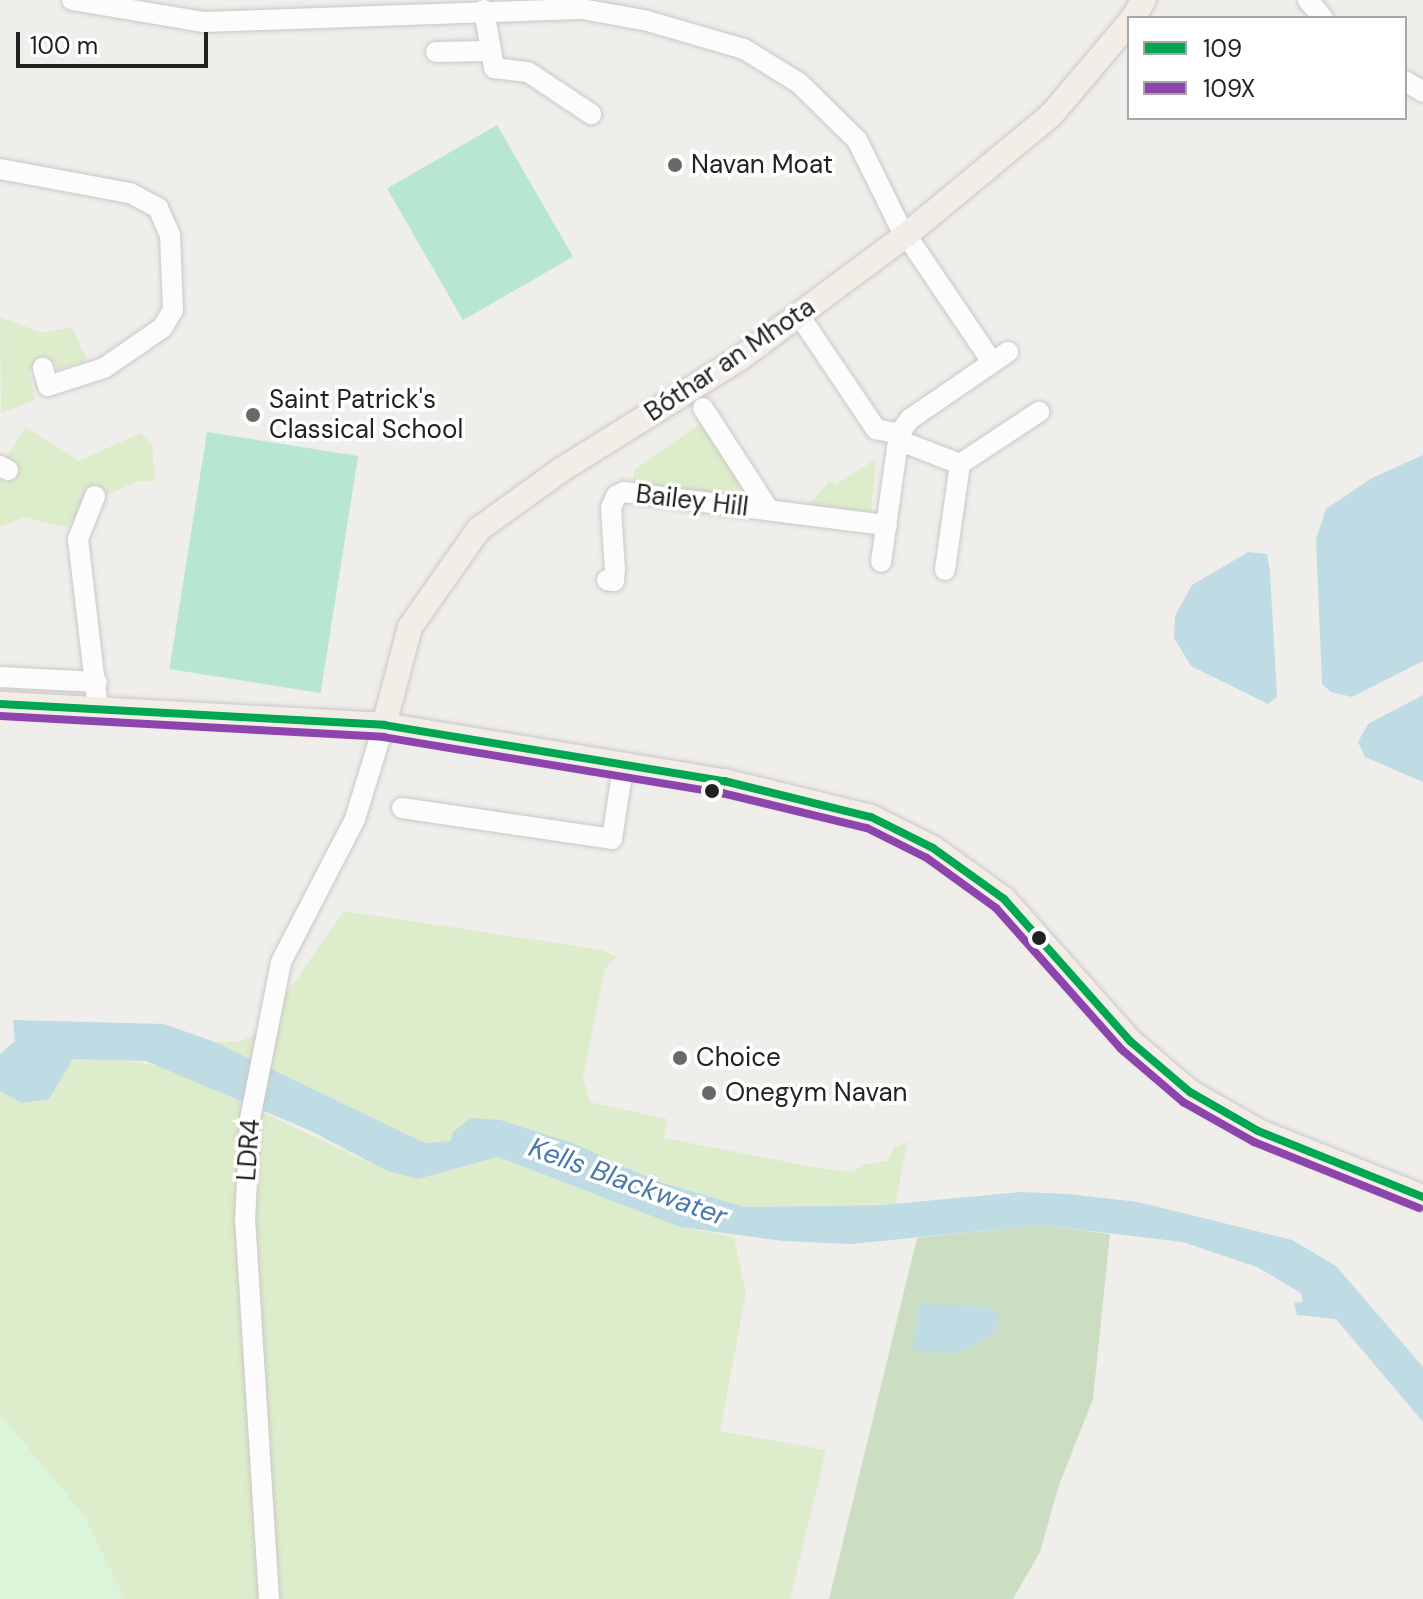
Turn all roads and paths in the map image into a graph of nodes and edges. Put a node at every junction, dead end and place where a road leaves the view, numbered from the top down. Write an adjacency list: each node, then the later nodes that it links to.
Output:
1 (72, 0): 3 (street)
2 (1308, 0): 4 (street)
3 (484, 10): 6 (street); 10 (street)
4 (1321, 16)
5 (1127, 25): 10 (main road, Bóthar an Mhota)
6 (489, 51): 7 (street); 8 (street)
7 (436, 52)
8 (591, 114)
9 (0, 169): 12 (street)
10 (906, 235): 11 (main road, Bóthar an Mhota); 15 (street)
11 (799, 315): 15 (street); 27 (main road, Bóthar an Mhota)
12 (43, 368)
13 (703, 408): 18 (street, Bailey Hill)
14 (1039, 412): 16 (street)
15 (898, 437): 16 (street); 19 (street)
16 (960, 464): 21 (street)
17 (95, 496): 24 (street)
18 (769, 510): 19 (street, Bailey Hill); 22 (street, Bailey Hill)
19 (887, 525): 20 (street)
20 (881, 562)
21 (945, 570)
22 (607, 580)
23 (0, 677): 24 (street)
24 (97, 682): 26 (street)
25 (0, 704): 26 (main road)
26 (98, 710): 27 (main road)
27 (384, 725): 28 (main road); 31 (street, LDR4)
28 (623, 767): 29 (street); 30 (main road)
29 (402, 808)
30 (1423, 1197)
31 (269, 1599)

